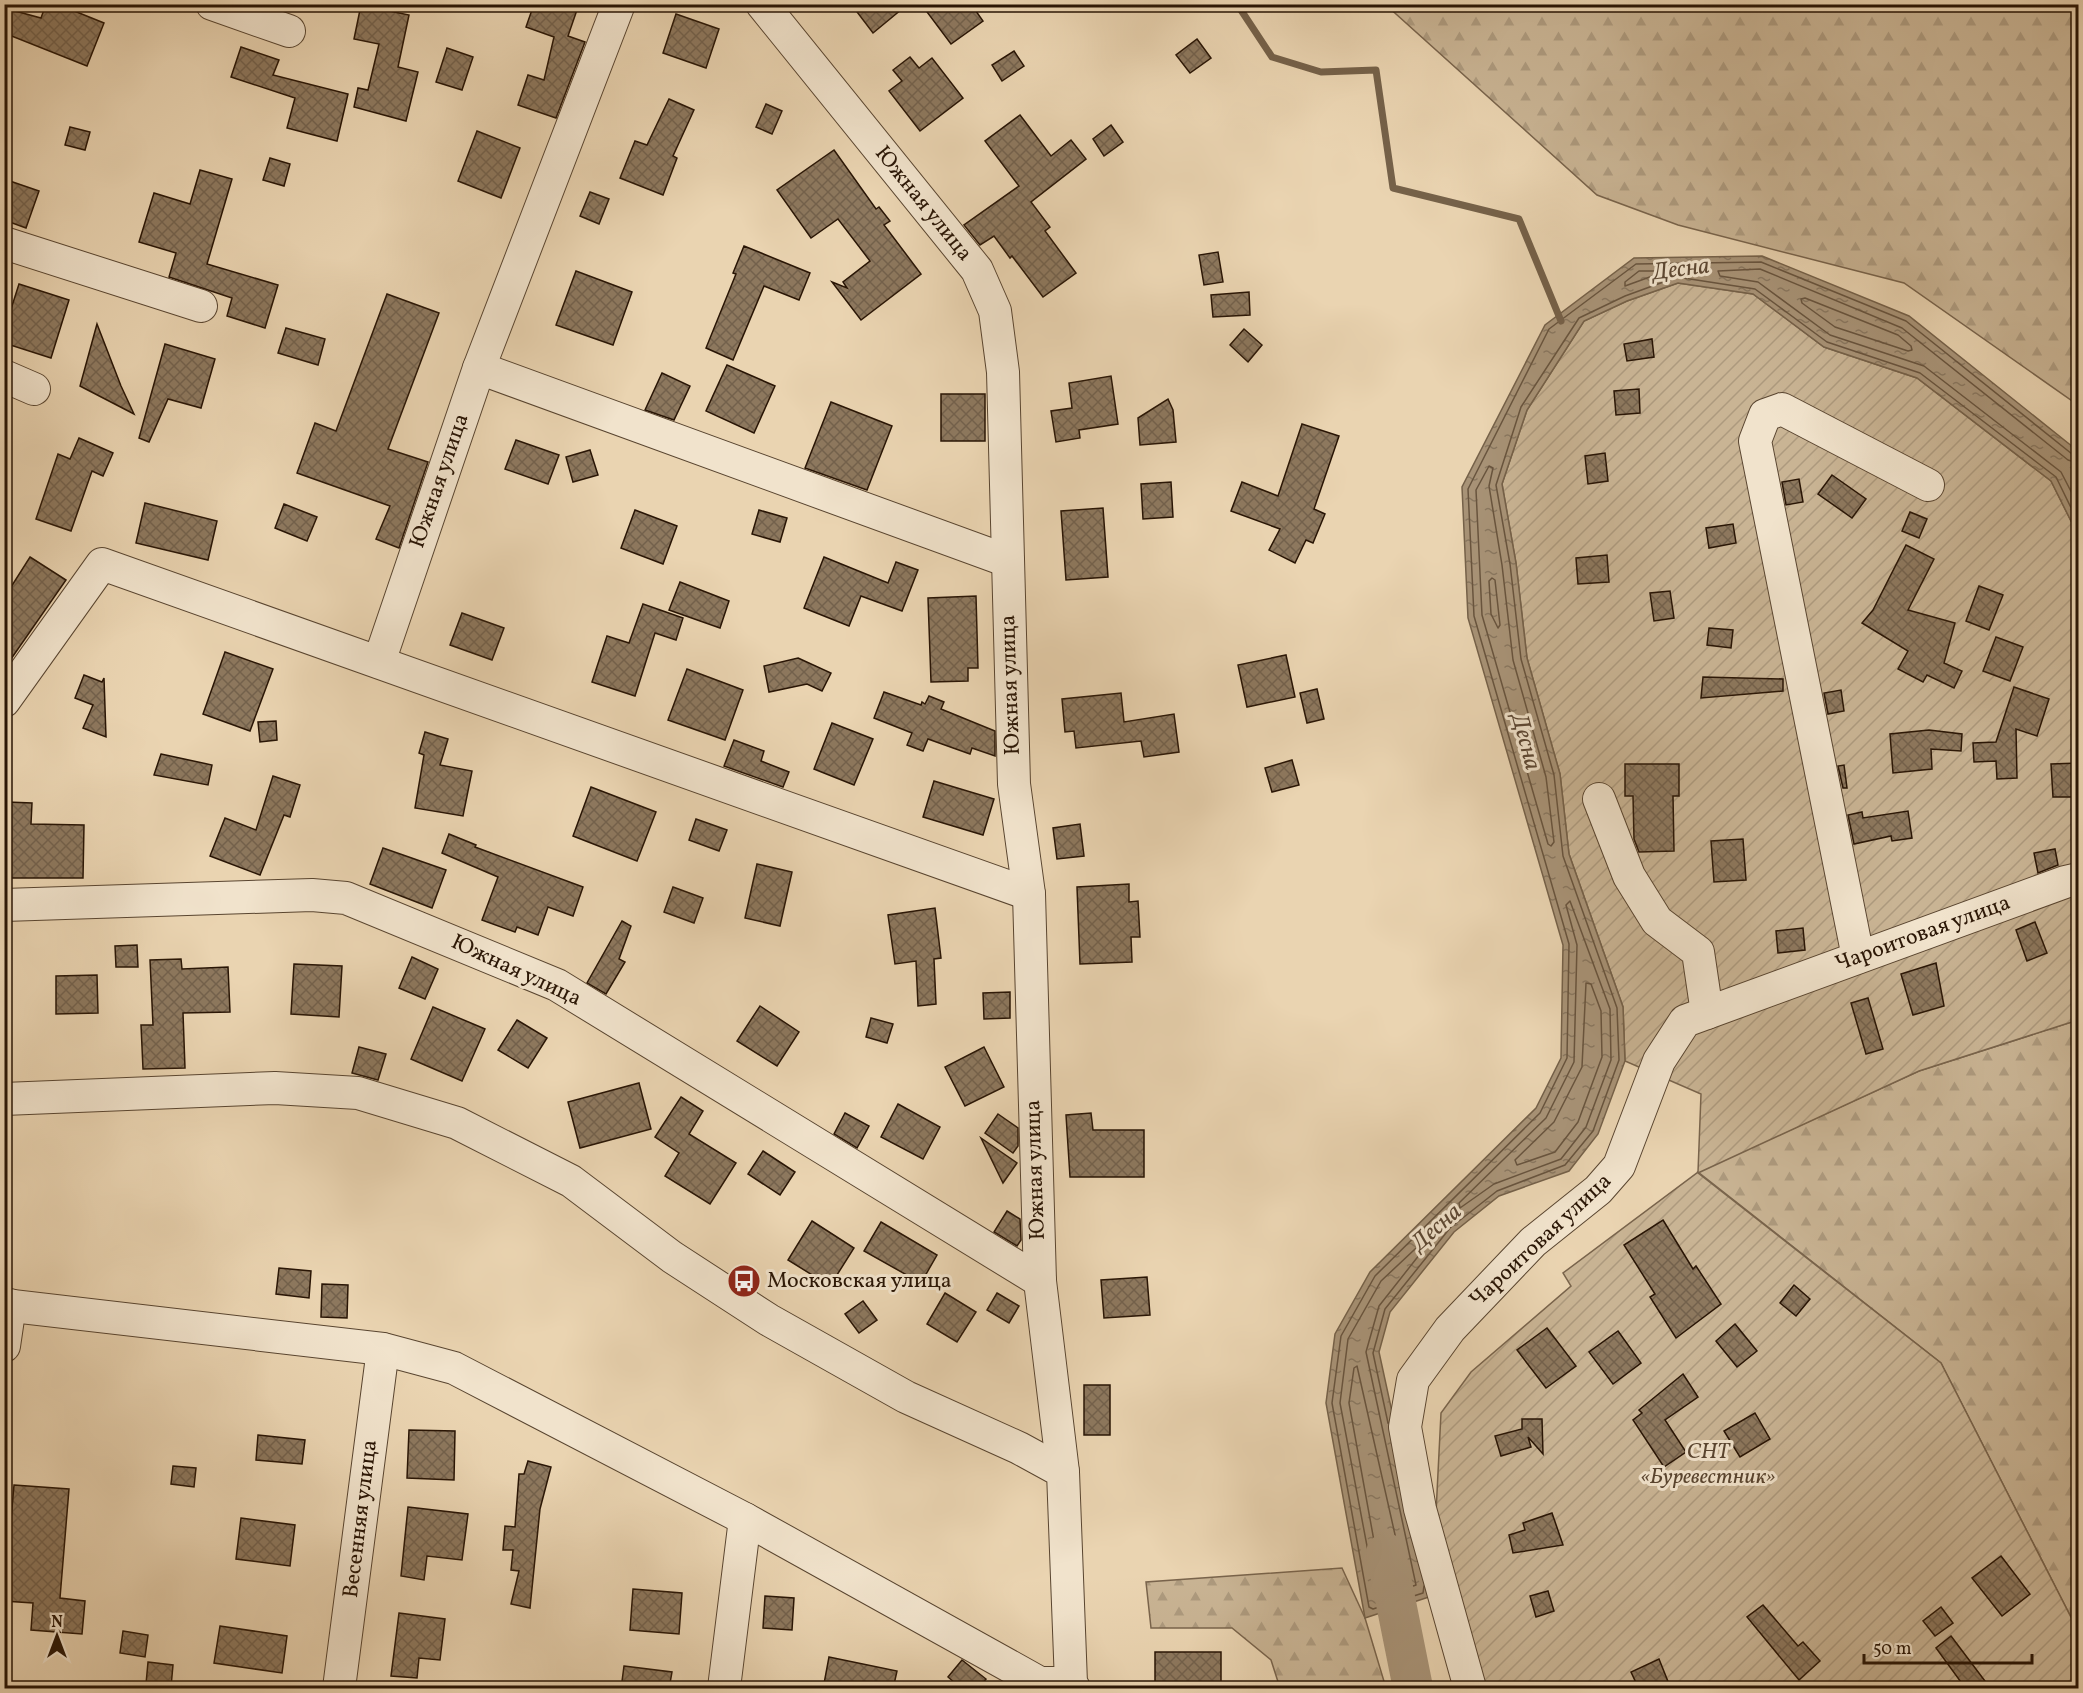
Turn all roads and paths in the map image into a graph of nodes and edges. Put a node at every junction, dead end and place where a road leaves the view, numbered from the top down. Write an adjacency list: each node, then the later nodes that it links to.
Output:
1 (212, 4): 4 (street)
2 (619, 4): 7 (street, Южная улица)
3 (762, 4): 11 (street, Южная улица)
4 (289, 31)
5 (4, 243): 6 (street)
6 (201, 306)
7 (479, 368): 11 (street); 12 (street, Южная улица)
8 (4, 376): 9 (street)
9 (34, 389)
10 (1928, 485): 18 (street)
11 (1008, 561): 16 (street, Южная улица)
12 (379, 662): 13 (street); 16 (street)
13 (4, 700)
14 (1599, 799): 19 (street)
15 (2079, 879): 18 (street, Чароитовая улица)
16 (1029, 894): 21 (street, Южная улица)
17 (4, 905): 21 (street, Южная улица)
18 (1858, 957): 19 (street, Чароитовая улица)
19 (1707, 1013): 30 (street, Чароитовая улица)
20 (4, 1099): 25 (street)
21 (1040, 1281): 25 (street)
22 (7, 1305): 23 (street); 24 (street)
23 (4, 1346)
24 (383, 1349): 26 (street); 28 (street, Весенняя улица)
25 (1063, 1472): 27 (street)
26 (745, 1519): 27 (street); 29 (street)
27 (1073, 1686)
28 (339, 1689)
29 (724, 1689)
30 (1470, 1689)

